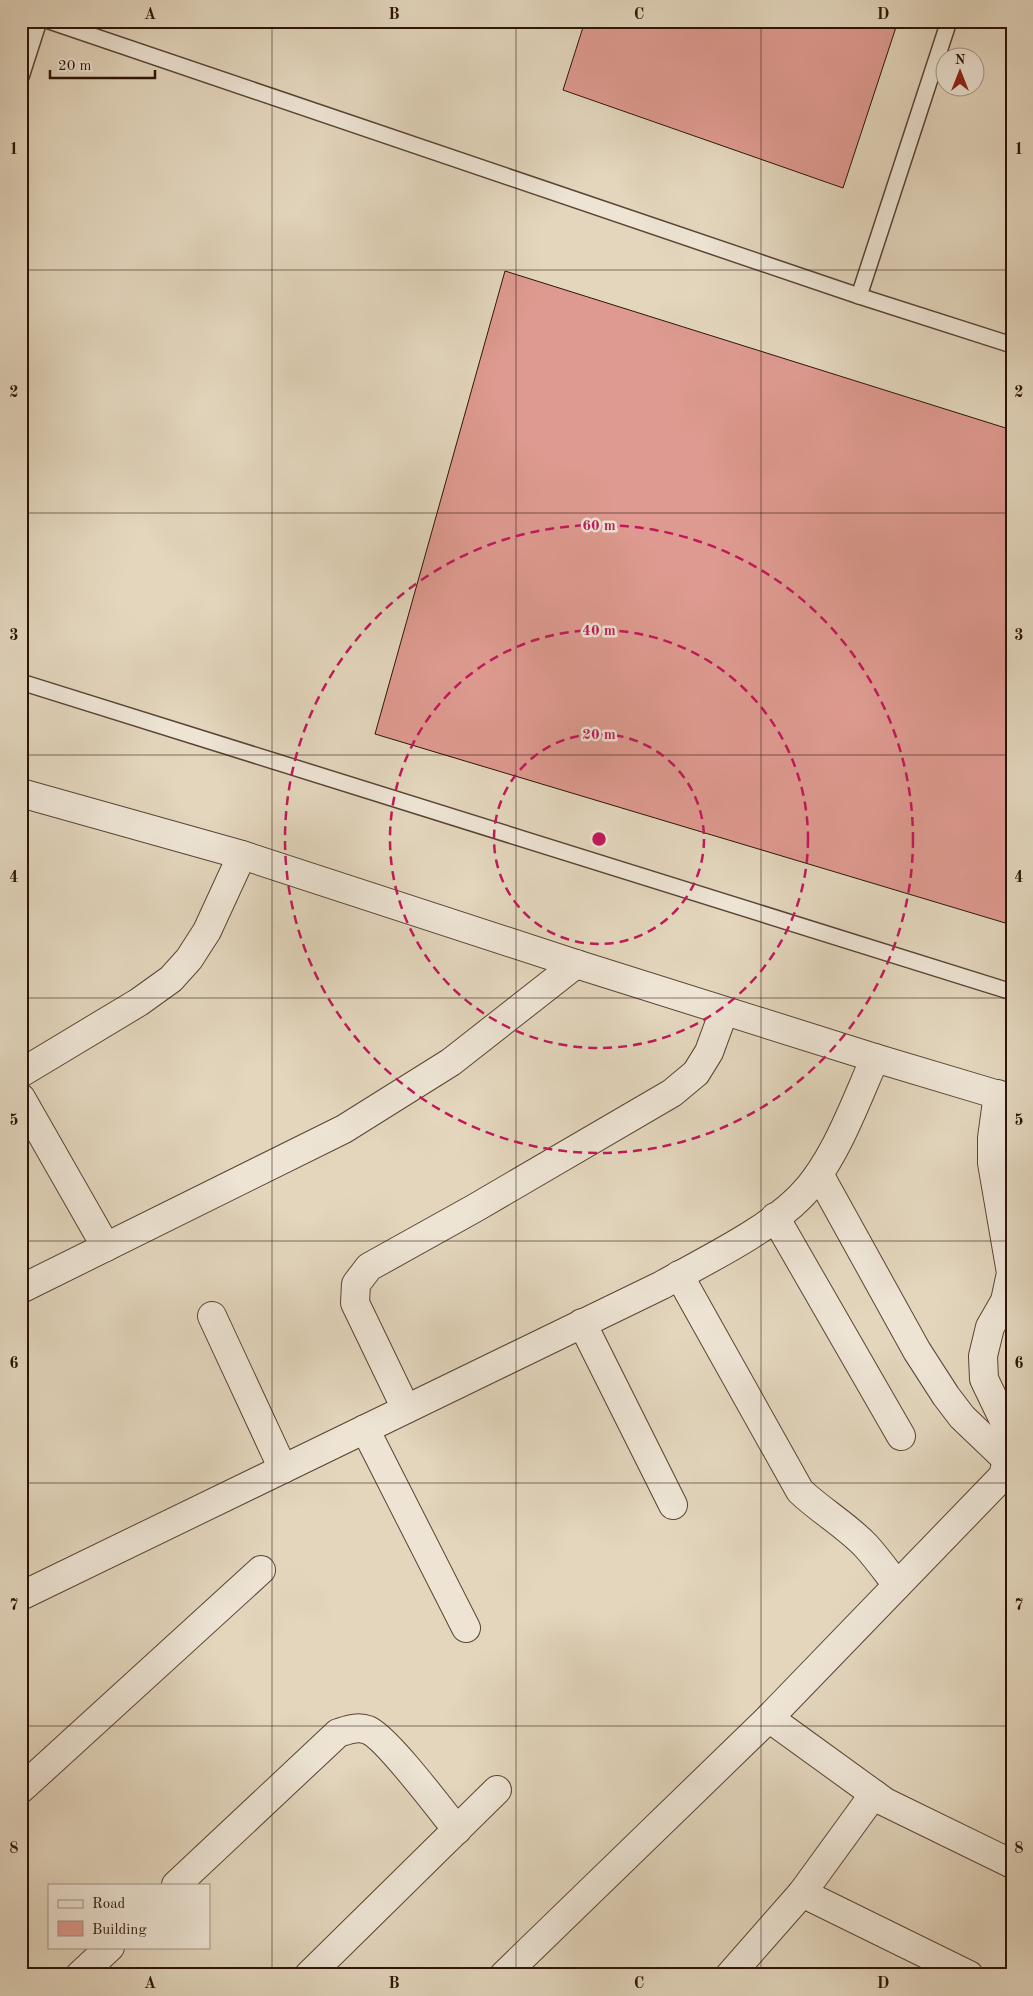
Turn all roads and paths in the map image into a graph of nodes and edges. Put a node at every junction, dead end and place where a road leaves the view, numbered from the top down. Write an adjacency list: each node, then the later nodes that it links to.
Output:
1 (38, 21): 4 (lane)
2 (49, 21): 5 (lane)
3 (949, 21): 5 (lane)
4 (21, 77)
5 (859, 296): 6 (lane)
6 (1012, 345)
7 (21, 682): 11 (lane)
8 (21, 794): 9 (street)
9 (242, 855): 10 (street); 14 (street)
10 (576, 964): 12 (street); 19 (street)
11 (1012, 992)
12 (724, 1011): 13 (street); 24 (street)
13 (875, 1058): 15 (street); 17 (street)
14 (21, 1073)
15 (1005, 1096): 27 (street)
16 (21, 1098): 19 (street)
17 (819, 1174): 18 (street); 27 (street)
18 (775, 1217): 20 (street); 26 (street)
19 (106, 1247): 21 (street)
20 (679, 1275): 23 (street); 31 (street)
21 (21, 1289)
22 (212, 1316): 28 (street)
23 (582, 1323): 24 (street); 29 (street)
24 (406, 1409): 25 (street)
25 (365, 1429): 28 (street); 33 (street)
26 (901, 1436)
27 (1007, 1460): 31 (street)
28 (283, 1469): 32 (street)
29 (674, 1505)
30 (261, 1570): 35 (street)
31 (897, 1586): 34 (street)
32 (21, 1596)
33 (466, 1628)
34 (769, 1718): 37 (street); 45 (street)
35 (21, 1789)
36 (497, 1790): 38 (street)
37 (874, 1794): 39 (street); 41 (street)
38 (457, 1830): 40 (street); 44 (street)
39 (1012, 1864)
40 (177, 1884)
41 (802, 1893): 46 (street); 47 (street)
42 (109, 1948): 43 (street)
43 (80, 1975)
44 (309, 1975)
45 (504, 1975)
46 (730, 1975)
47 (969, 1975)

